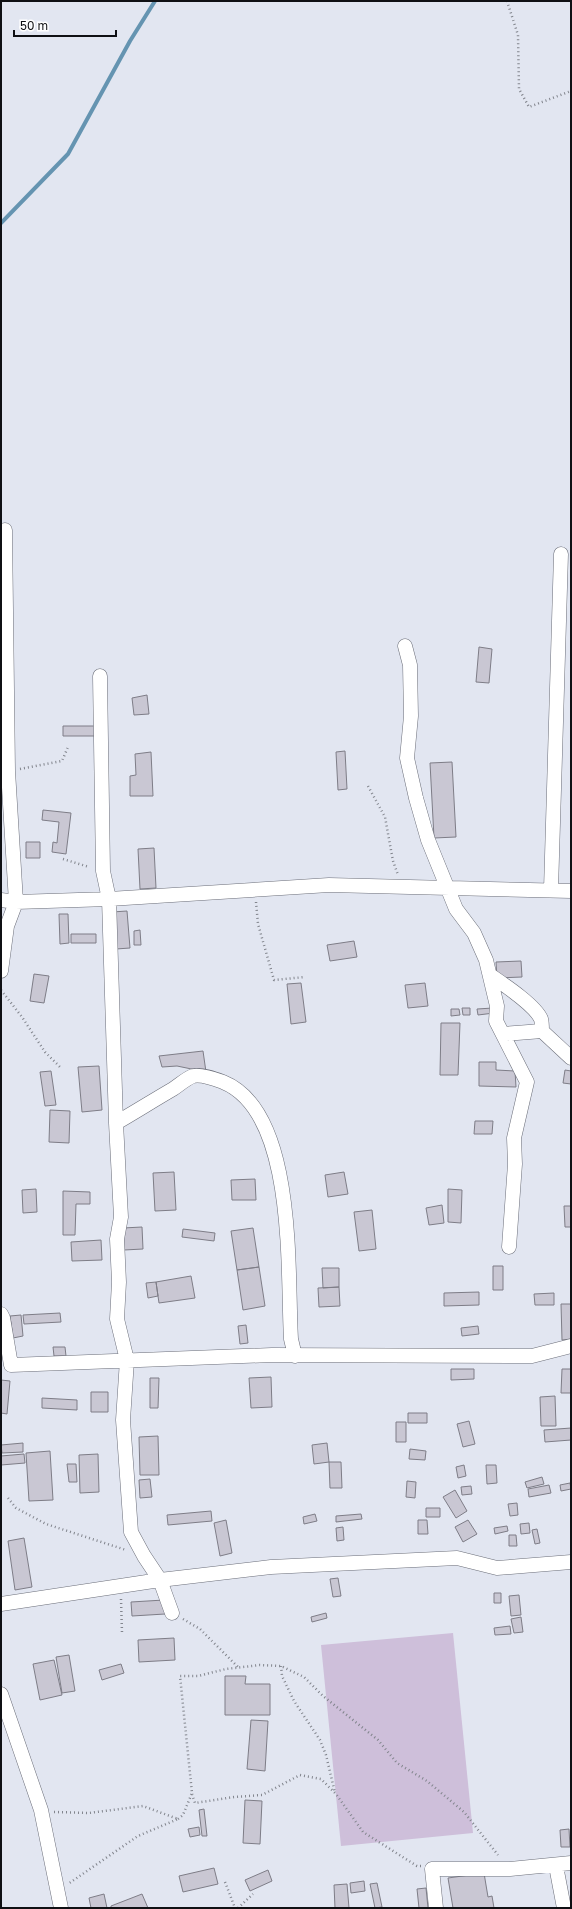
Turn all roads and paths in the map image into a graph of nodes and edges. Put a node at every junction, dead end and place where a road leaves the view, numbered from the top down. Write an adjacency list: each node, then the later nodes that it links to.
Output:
1 (507, 1): 2 (path)
2 (571, 91)
3 (5, 530): 8 (street)
4 (561, 554): 15 (street)
5 (405, 646): 13 (street)
6 (100, 676): 11 (street)
7 (68, 747): 8 (path)
8 (8, 771): 19 (street)
9 (368, 786): 12 (path)
10 (63, 858): 11 (path)
11 (103, 871): 17 (street)
12 (406, 887): 13 (street); 14 (street)
13 (447, 888): 15 (street); 21 (street)
14 (255, 890): 17 (street); 22 (path)
15 (551, 890): 16 (street)
16 (571, 891)
17 (109, 899): 19 (street); 30 (street)
18 (1, 900): 19 (street)
19 (16, 902): 20 (street)
20 (1, 970)
21 (490, 975): 24 (street); 25 (street)
22 (305, 977)
23 (1, 990): 29 (path)
24 (513, 990): 25 (street); 26 (street)
25 (497, 1006): 27 (street)
26 (542, 1031): 27 (street); 28 (street)
27 (503, 1034): 31 (street)
28 (571, 1058)
29 (60, 1066)
30 (116, 1123): 34 (street); 35 (street)
31 (509, 1247)
32 (1, 1314): 36 (street)
33 (571, 1346): 34 (street)
34 (295, 1356): 35 (street)
35 (127, 1360): 36 (street); 38 (street)
36 (4, 1365)
37 (8, 1498): 38 (path)
38 (144, 1556): 40 (street)
39 (571, 1562): 40 (street)
40 (160, 1580): 41 (street); 43 (street)
41 (120, 1586): 42 (street); 44 (path)
42 (1, 1604)
43 (172, 1613): 46 (path)
44 (122, 1633)
45 (282, 1666): 46 (path); 50 (path); 56 (path)
46 (239, 1668): 49 (path)
47 (1, 1694): 48 (street)
48 (5, 1716): 51 (street)
49 (192, 1793): 50 (path); 52 (path)
50 (336, 1794): 55 (path)
51 (41, 1810): 52 (path); 58 (street)
52 (178, 1819): 58 (path)
53 (571, 1863): 54 (street)
54 (556, 1866): 56 (street); 63 (street)
55 (432, 1868): 56 (street); 62 (street)
56 (510, 1870)
57 (225, 1882): 61 (path)
58 (58, 1891): 60 (street)
59 (253, 1894): 61 (path)
60 (61, 1908)
61 (236, 1908)
62 (436, 1908)
63 (564, 1908)

